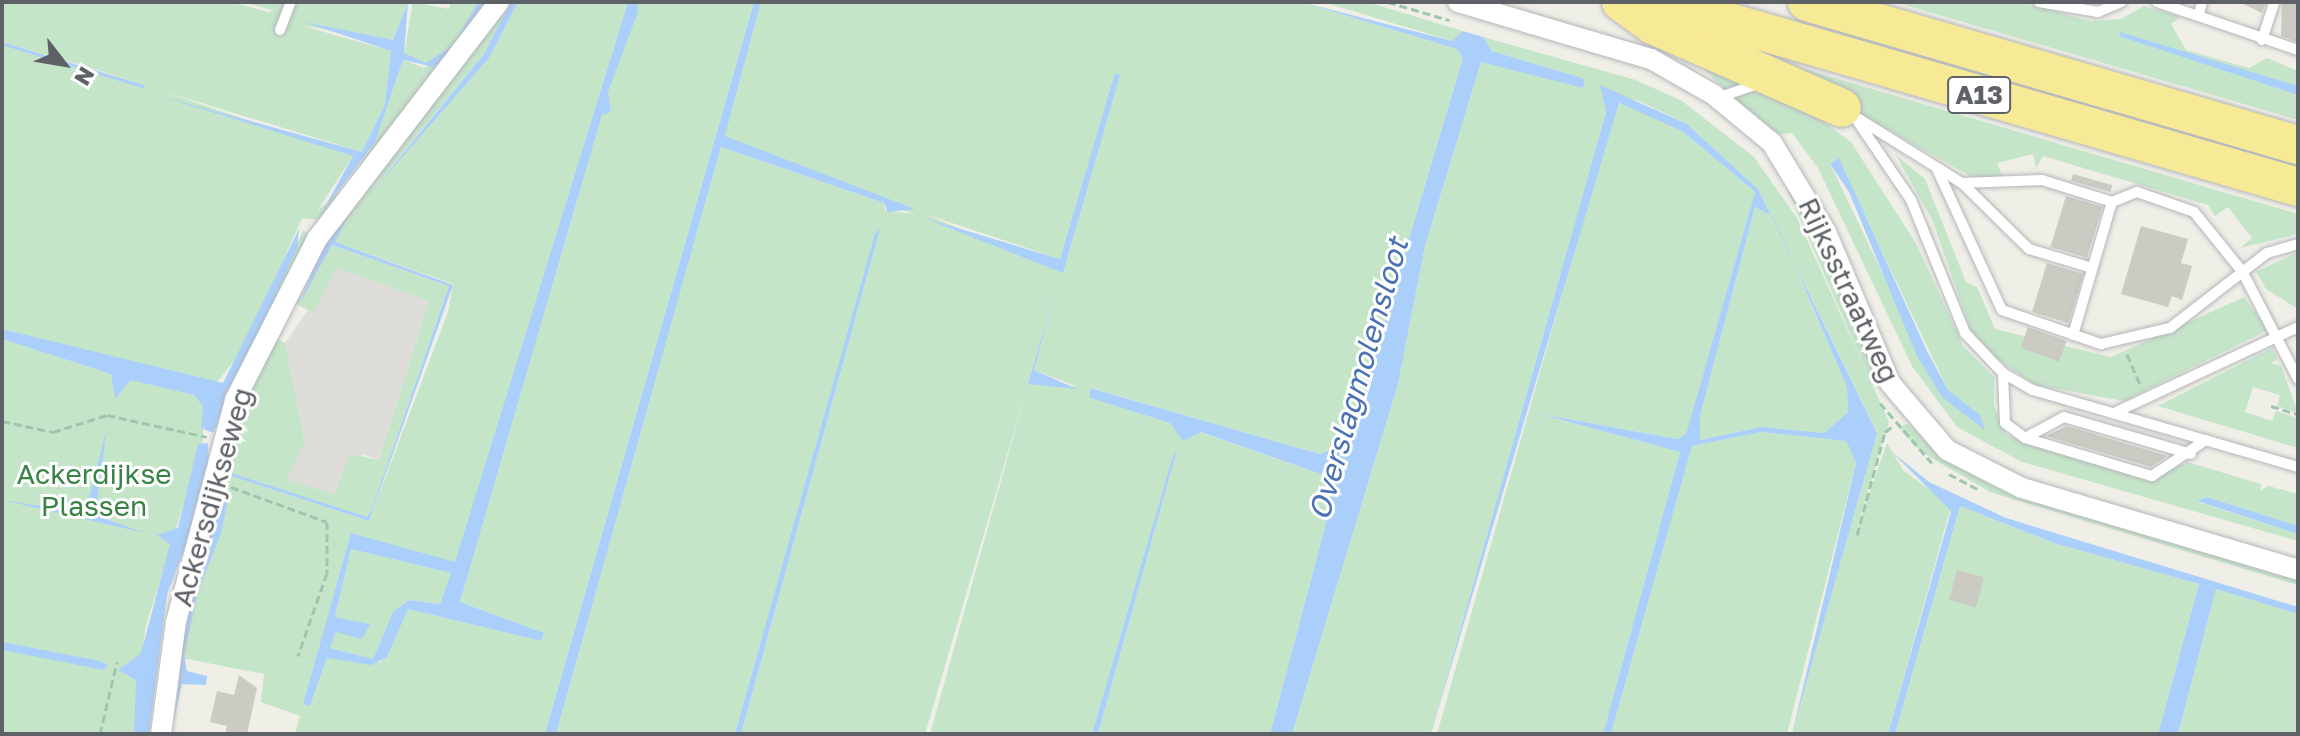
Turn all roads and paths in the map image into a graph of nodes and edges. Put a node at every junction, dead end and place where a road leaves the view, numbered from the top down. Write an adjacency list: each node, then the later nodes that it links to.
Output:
1 (291, 2): 14 (lane)
2 (499, 2): 45 (street, Ackersdijkseweg)
3 (1458, 2): 18 (street, Rijksstraatweg)
4 (1621, 2): 17 (highway)
5 (1660, 2): 23 (highway, A13)
6 (1807, 2): 20 (highway, A13)
7 (2039, 2): 8 (lane)
8 (2121, 2)
9 (2157, 2): 13 (lane)
10 (2192, 2): 13 (lane)
11 (2202, 2): 13 (lane)
12 (2274, 2): 15 (lane)
13 (2199, 14): 15 (lane)
14 (280, 30)
15 (2262, 40): 16 (lane)
16 (2298, 50)
17 (1781, 76): 18 (lane); 19 (highway)
18 (1717, 98): 36 (street, Rijksstraatweg)
19 (1848, 112): 21 (lane); 32 (lane)
20 (2298, 145)
21 (1937, 169): 22 (lane); 29 (lane)
22 (1962, 183): 24 (lane); 26 (lane)
23 (2298, 187)
24 (2112, 202): 26 (lane); 27 (lane)
25 (2298, 244): 27 (lane)
26 (2092, 268): 29 (lane)
27 (2242, 271): 30 (lane); 31 (lane)
28 (2298, 327): 30 (lane)
29 (2073, 335): 31 (lane)
30 (2277, 336): 33 (lane); 34 (lane)
31 (2123, 343): 34 (path)
32 (2003, 373): 37 (lane); 41 (lane)
33 (2298, 379)
34 (2147, 402): 37 (lane)
35 (2271, 406): 38 (path)
36 (1908, 411): 46 (path); 47 (street, Rijksstraatweg)
37 (2114, 412): 42 (lane)
38 (2298, 414)
39 (2, 421): 40 (path)
40 (201, 436)
41 (2025, 438): 43 (lane); 43 (lane)
42 (2206, 440): 43 (lane); 44 (lane)
43 (2191, 454)
44 (2298, 467)
45 (217, 482): 48 (path); 51 (street, Ackersdijkseweg)
46 (1857, 535)
47 (2298, 570)
48 (298, 656)
49 (117, 662): 50 (path)
50 (100, 734)
51 (161, 734)

